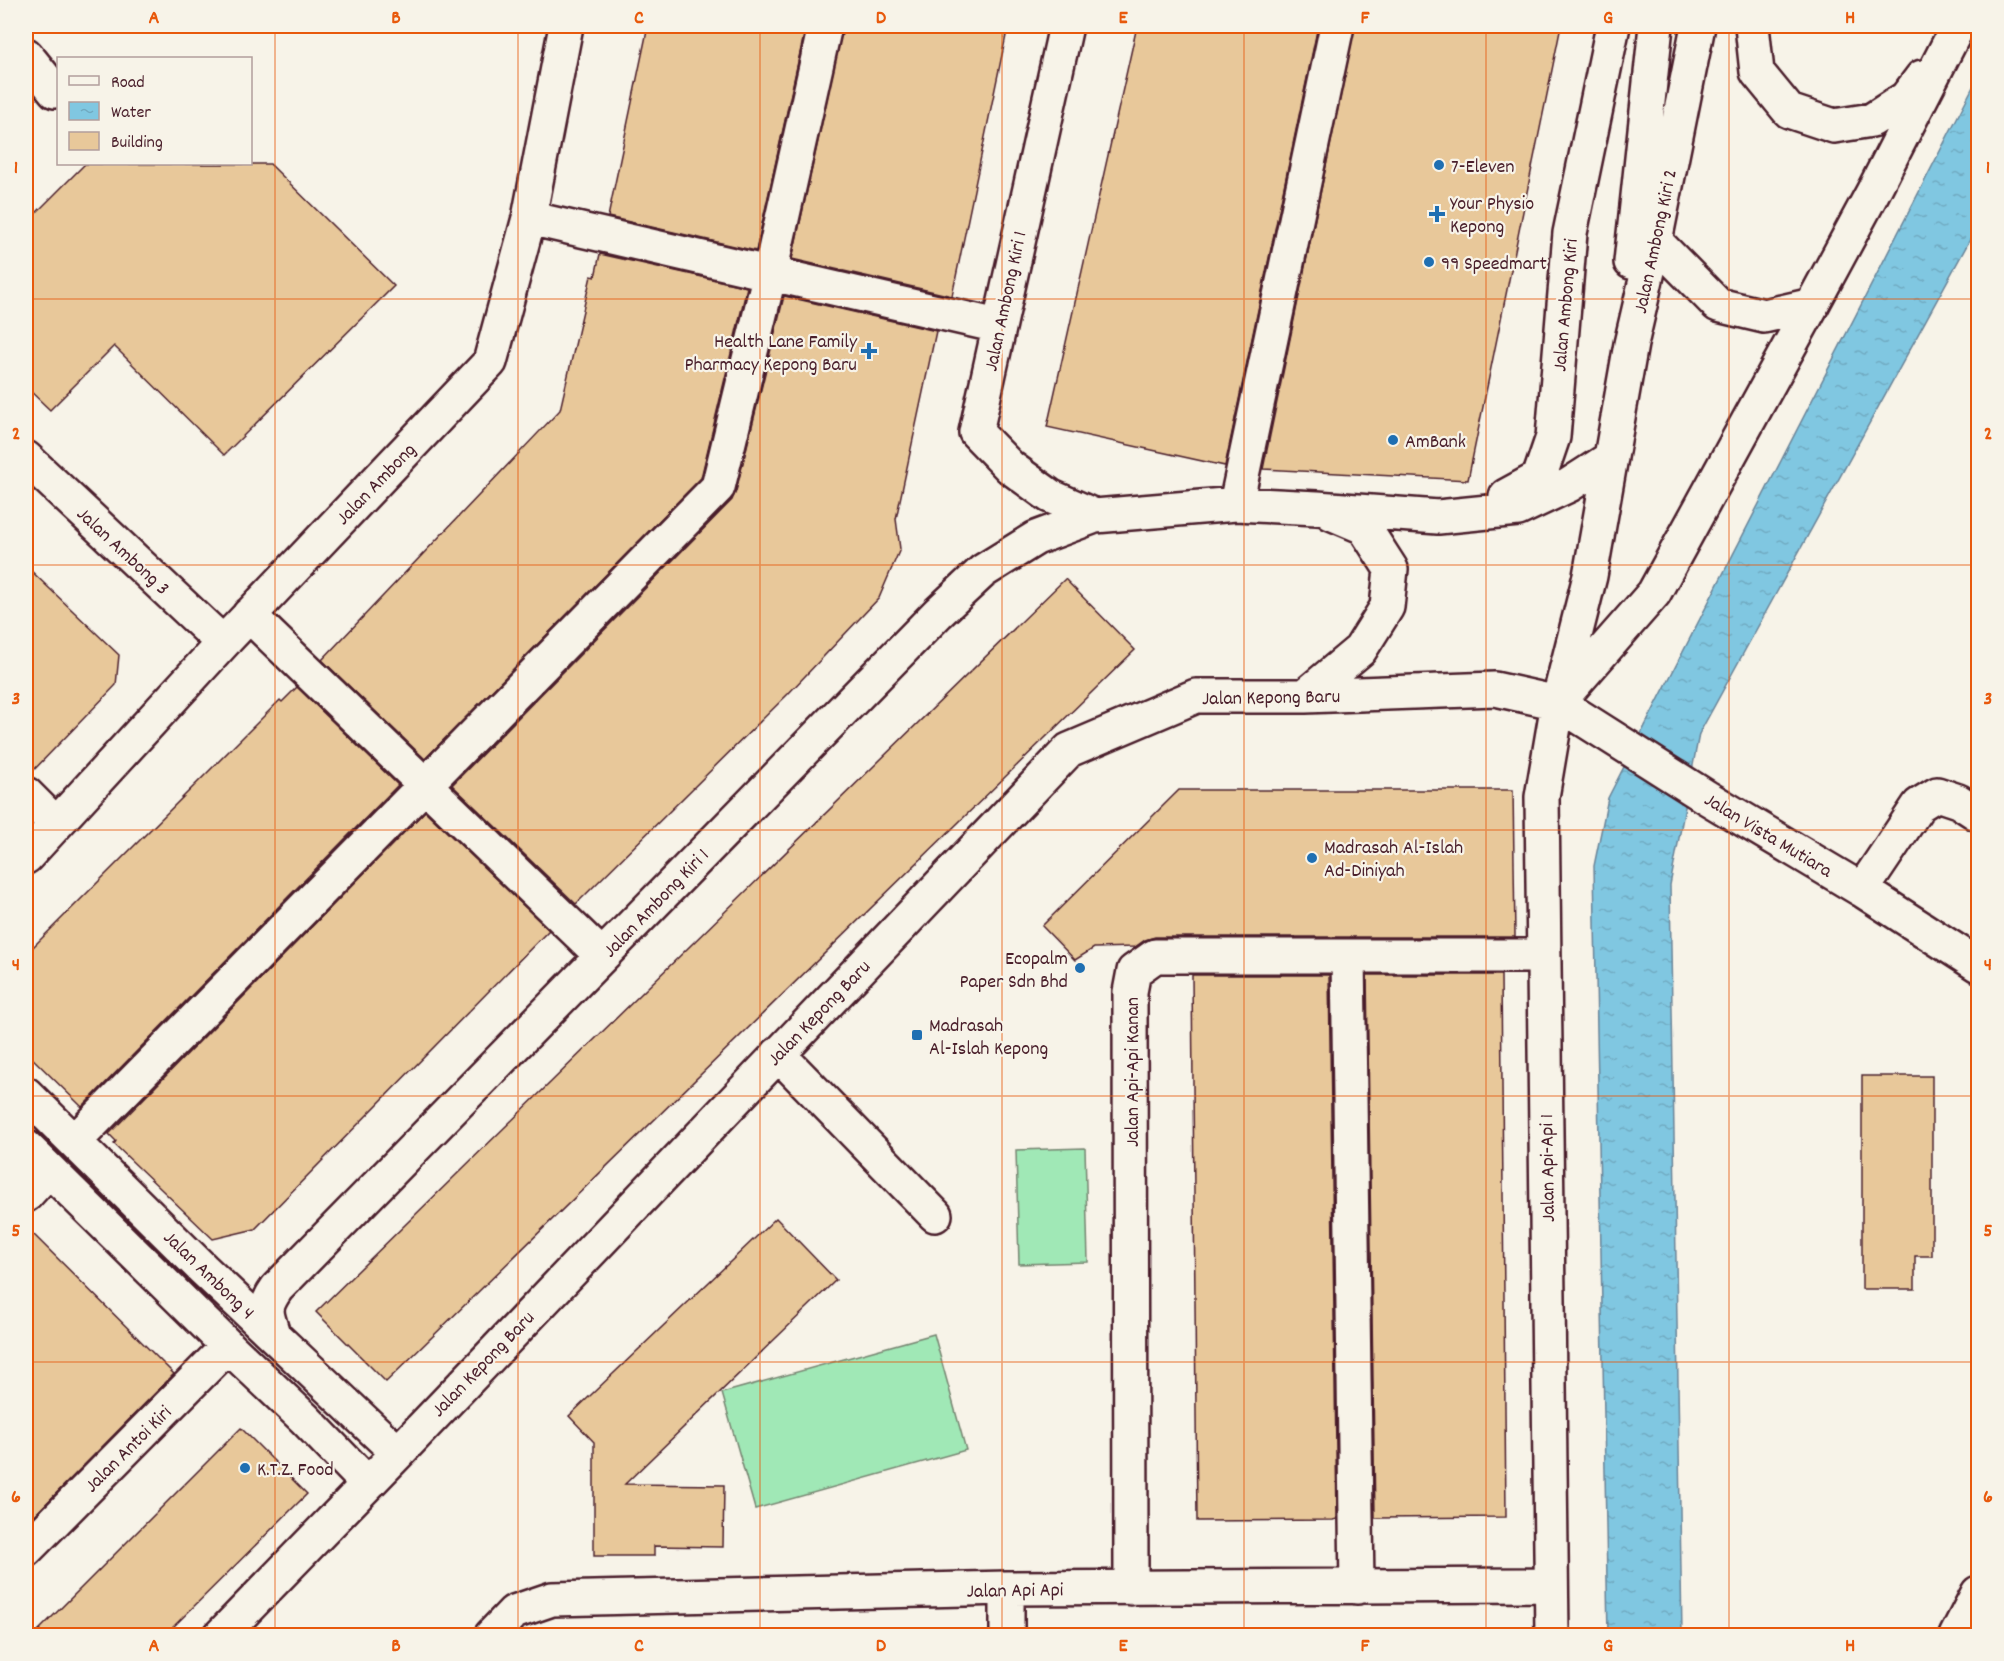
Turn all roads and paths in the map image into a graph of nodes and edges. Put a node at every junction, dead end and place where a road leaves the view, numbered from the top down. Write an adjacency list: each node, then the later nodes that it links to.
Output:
1 (566, 26): 12 (street, Jalan Ambong)
2 (825, 26): 14 (street)
3 (1066, 26): 16 (street, Jalan Ambong Kiri 1)
4 (1337, 26): 19 (street)
5 (1612, 26): 22 (street, Jalan Ambong Kiri)
6 (1656, 26): 18 (street, Jalan Ambong Kiri 2)
7 (1698, 26): 13 (street, Jalan Ambong Kiri 2)
8 (1752, 26): 9 (street)
9 (1955, 33): 15 (street)
10 (26, 56): 11 (street)
11 (55, 91)
12 (529, 218): 14 (street); 23 (street, Jalan Ambong)
13 (1655, 241): 15 (street); 18 (street, Jalan Ambong Kiri 2)
14 (770, 273): 16 (street); 27 (street)
15 (1812, 305): 26 (street)
16 (998, 326): 21 (street, Jalan Ambong Kiri 1)
17 (26, 458): 24 (street, Jalan Ambong 3)
18 (1611, 458): 22 (street, Jalan Ambong Kiri 1); 26 (street, Jalan Ambong Kiri 2)
19 (1236, 504): 20 (street, Jalan Ambong Kiri 1); 21 (street, Jalan Ambong Kiri 1)
20 (1317, 508): 22 (street, Jalan Ambong Kiri 1); 25 (street)
21 (1095, 516): 33 (street, Jalan Ambong Kiri 1)
22 (1438, 517)
23 (249, 615): 24 (street, Jalan Ambong); 27 (street)
24 (223, 643): 30 (street, Jalan Ambong)
25 (1305, 696): 26 (street, Jalan Kepong Baru); 37 (street, Jalan Kepong Baru)
26 (1558, 703): 32 (street, Jalan Vista Mutiara); 34 (street, Jalan Api-Api 1)
27 (426, 786): 33 (street); 39 (street)
28 (26, 794): 30 (street)
29 (1978, 814): 32 (street)
30 (55, 823): 31 (street, Jalan Ambong)
31 (26, 857)
32 (1862, 890): 36 (street, Jalan Vista Mutiara)
33 (603, 956): 44 (street, Jalan Ambong Kiri 1)
34 (1543, 956): 35 (street, Jalan Api-Api Kanan); 49 (street, Jalan Api-Api 1)
35 (1348, 957): 50 (street); 52 (street, Jalan Api-Api Kanan)
36 (1978, 965)
37 (778, 1054): 43 (street); 46 (street, Jalan Kepong Baru)
38 (26, 1094): 39 (street, Jalan Ambong 4)
39 (75, 1141): 44 (street, Jalan Ambong 4)
40 (26, 1147): 41 (street, Jalan Ambong 4)
41 (49, 1170): 42 (street); 45 (street, Jalan Ambong 4)
42 (26, 1195)
43 (935, 1215)
44 (273, 1334): 46 (street, Jalan Ambong 4)
45 (228, 1346): 47 (street, Jalan Ambong 4); 48 (street, Jalan Antoi Kiri)
46 (398, 1453): 47 (street, Jalan Kepong Baru)
47 (367, 1483): 54 (street, Jalan Kepong Baru)
48 (26, 1550)
49 (1551, 1585): 50 (street, Jalan Api Api); 57 (street, Jalan Api-Api 1)
50 (1357, 1587): 52 (street, Jalan Api Api)
51 (1007, 1588): 52 (street, Jalan Api Api); 55 (street, Jalan Api Api); 56 (street)
52 (1131, 1588)
53 (1978, 1593): 58 (street)
54 (219, 1635)
55 (491, 1635)
56 (1007, 1635)
57 (1552, 1635)
58 (1956, 1635)

